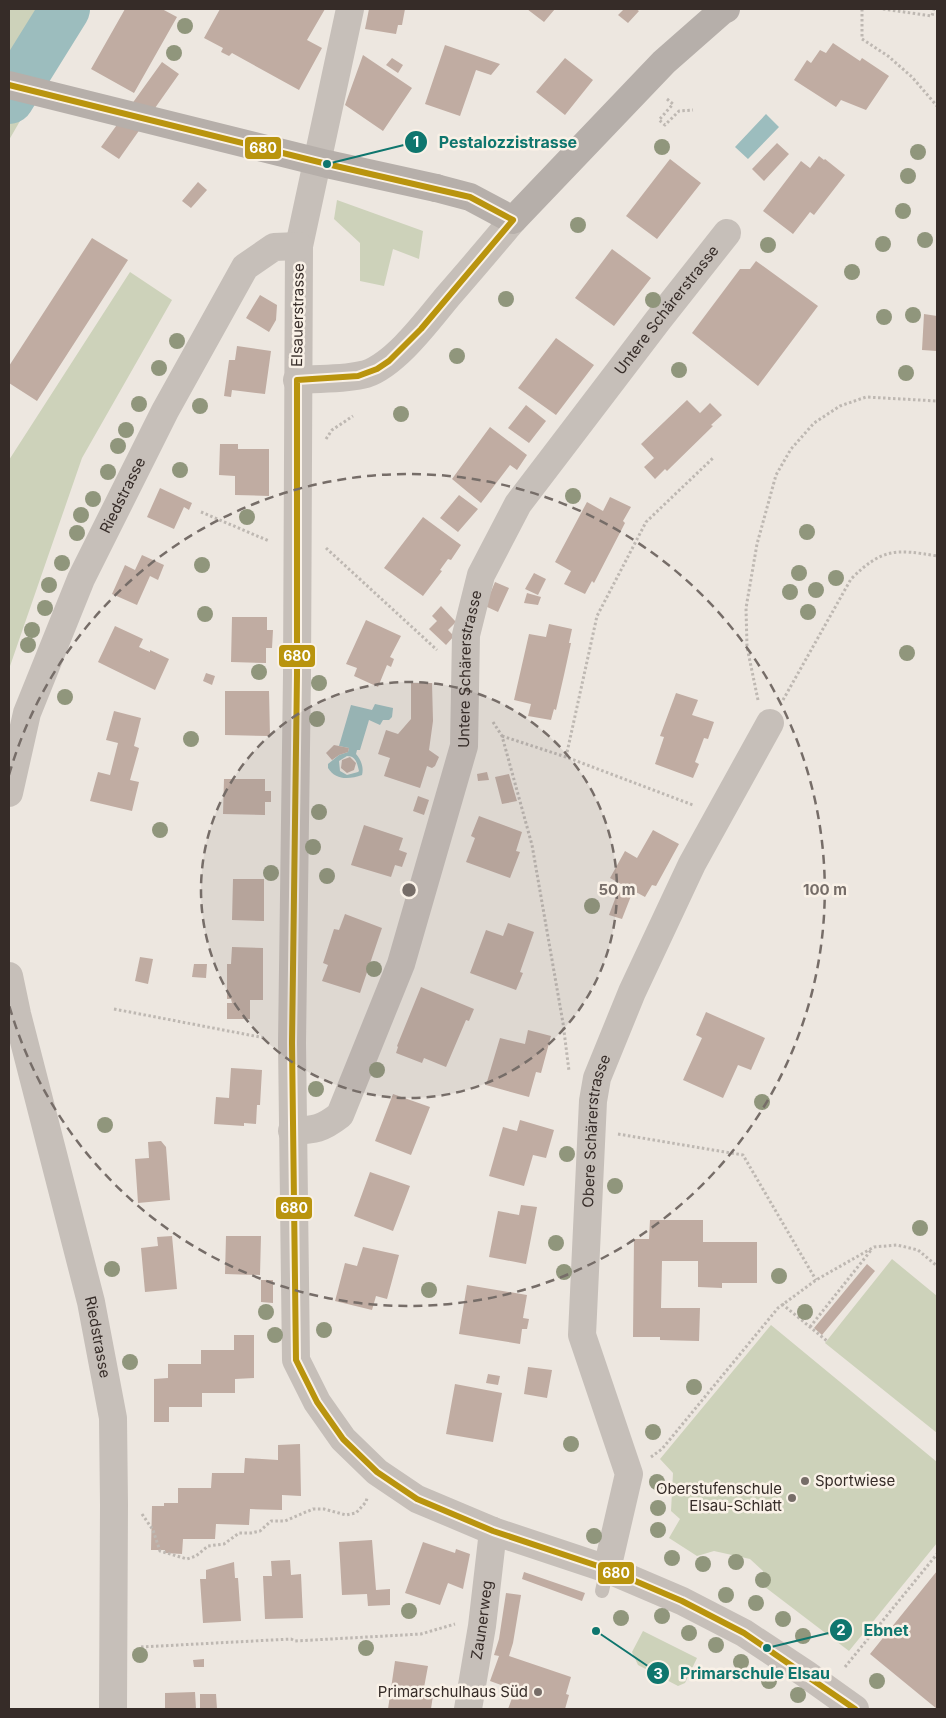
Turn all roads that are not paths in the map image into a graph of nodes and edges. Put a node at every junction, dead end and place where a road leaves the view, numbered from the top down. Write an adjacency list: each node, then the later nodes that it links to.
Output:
1 (350, 9): 6 (street, Elsauerstrasse)
2 (726, 9): 4 (main road)
3 (9, 85): 4 (main road, bridge)
4 (513, 220): 7 (street)
5 (727, 233): 11 (street, Untere Schärerstrasse)
6 (299, 246): 7 (street, Elsauerstrasse); 9 (street, Riedstrasse)
7 (298, 380): 11 (street, Elsauerstrasse)
8 (770, 722): 13 (street, Obere Schärerstrasse)
9 (9, 793)
10 (9, 976): 14 (street, Riedstrasse)
11 (292, 1131): 12 (street, Elsauerstrasse)
12 (493, 1531): 13 (street, Elsauerstrasse); 15 (street, Zaunerweg)
13 (605, 1580): 16 (street, Elsauerstrasse)
14 (113, 1709)
15 (468, 1709)
16 (855, 1709)

